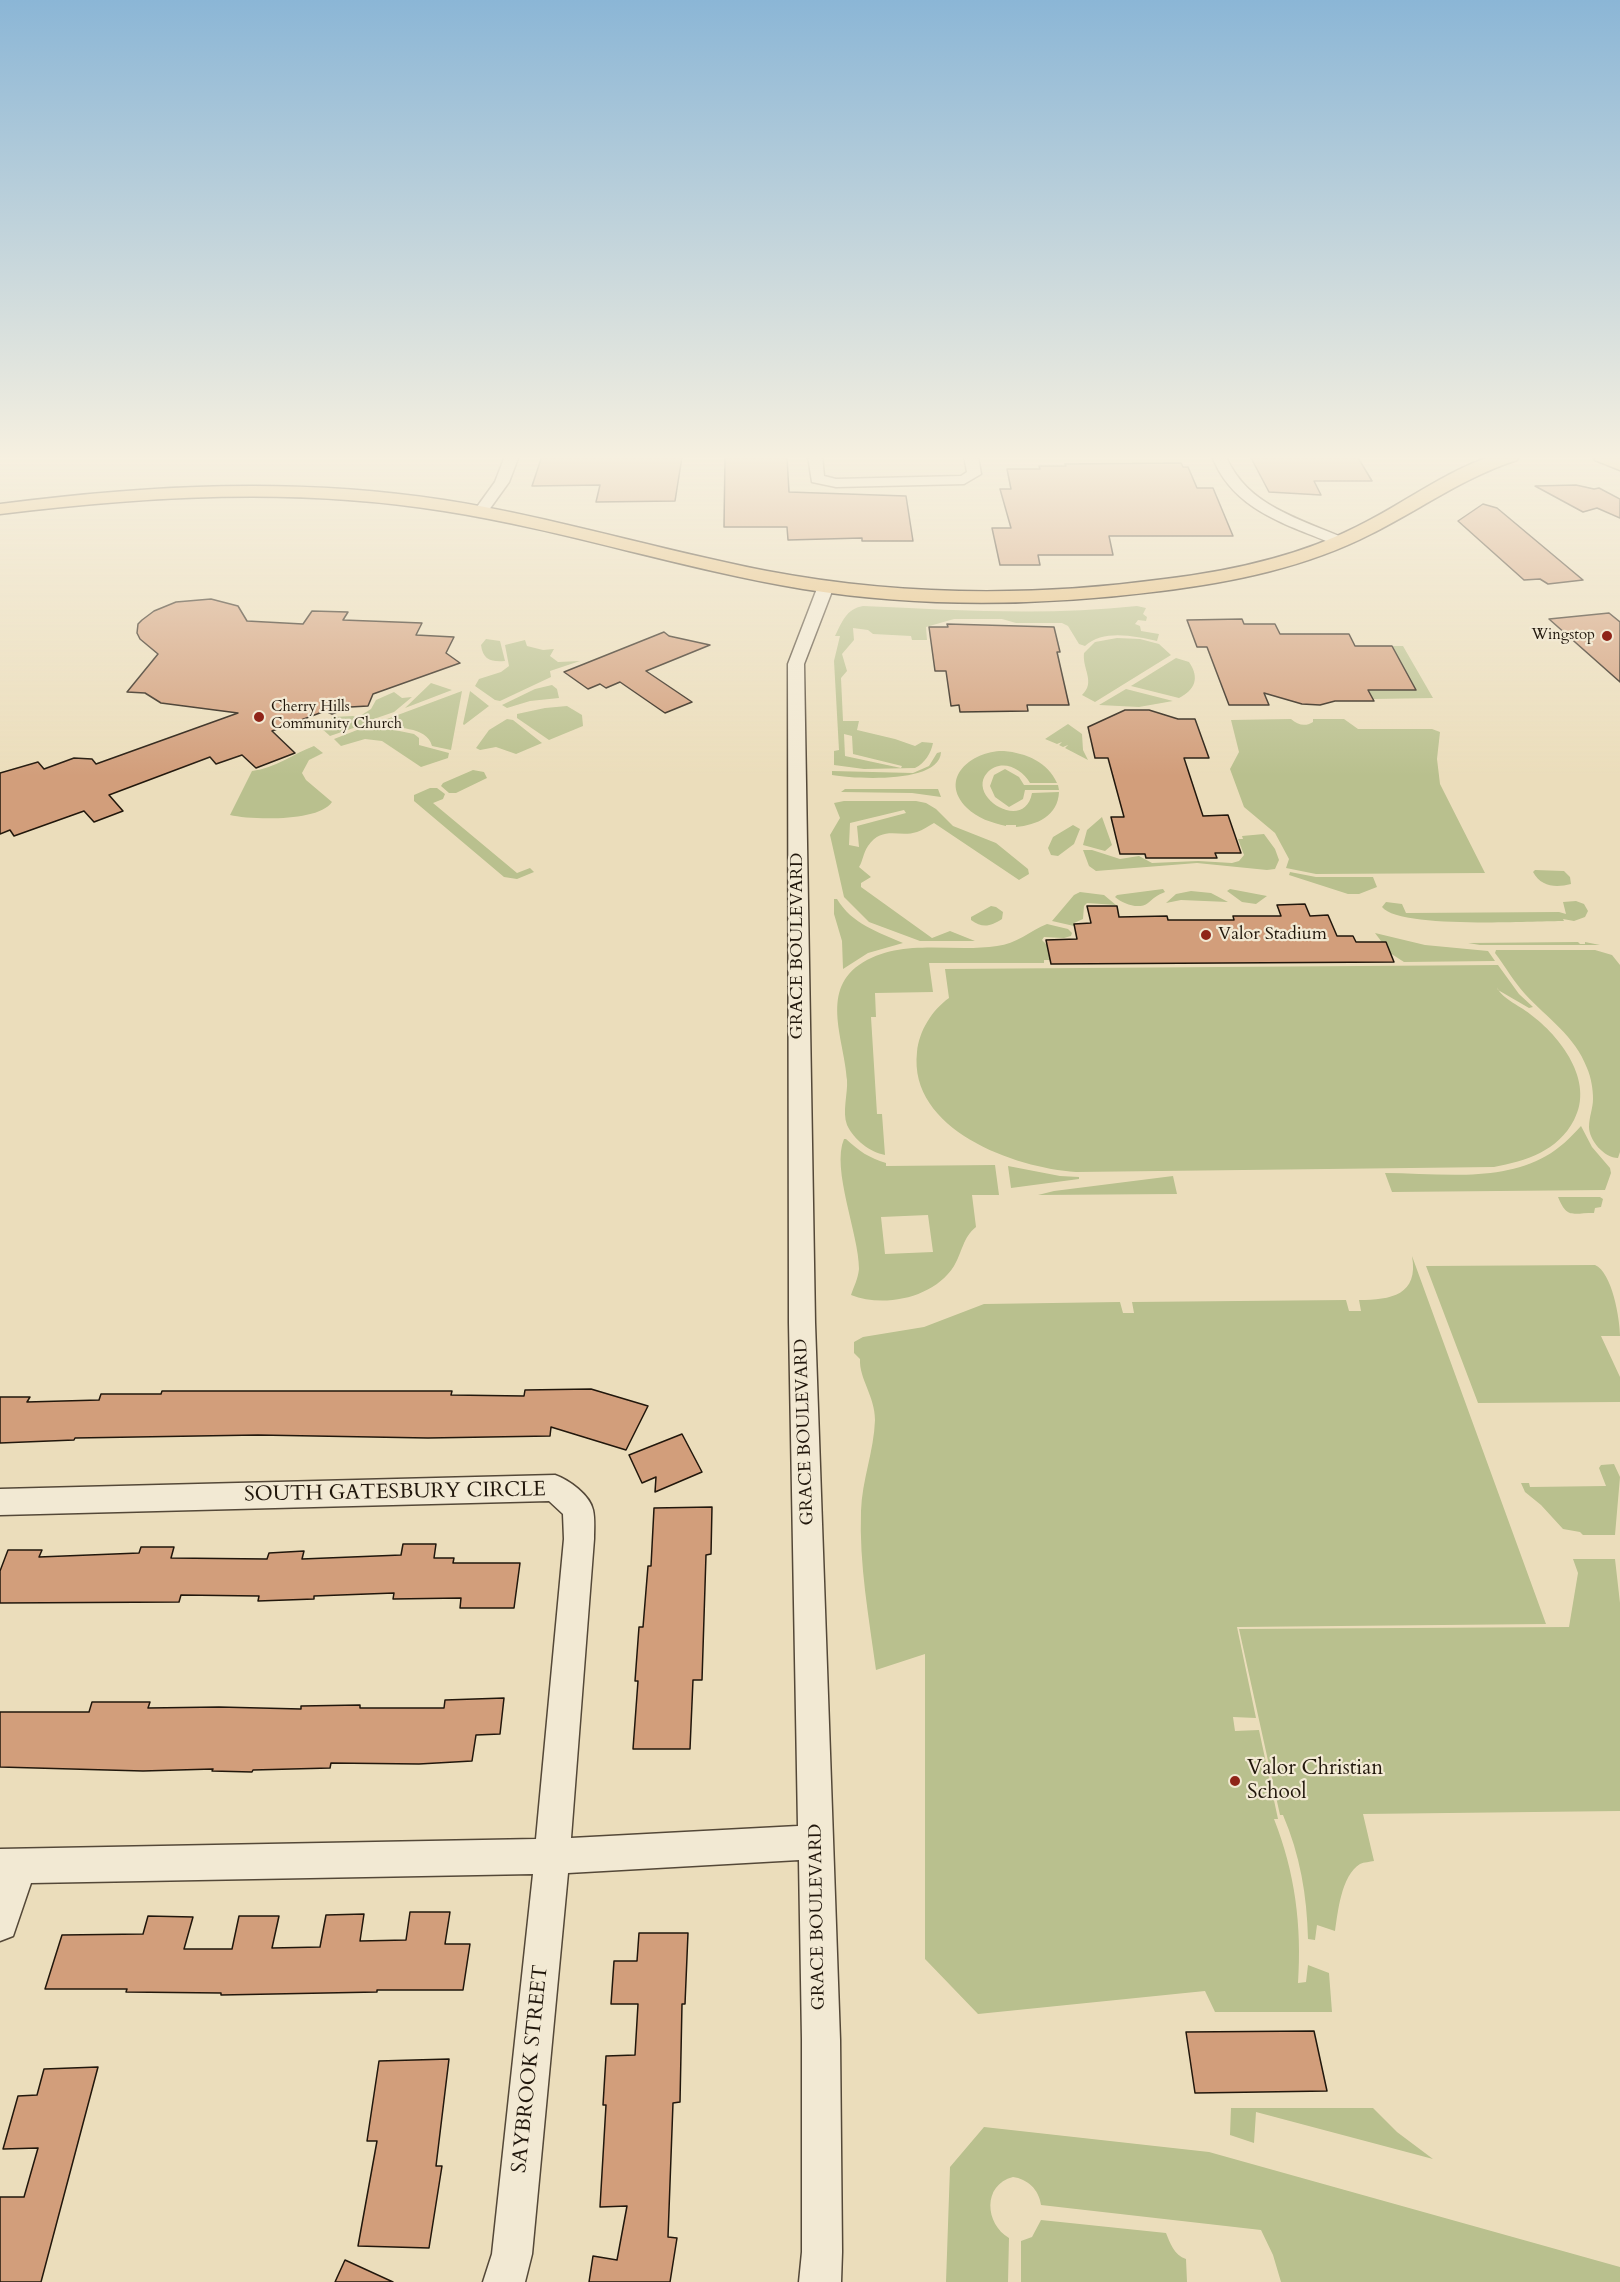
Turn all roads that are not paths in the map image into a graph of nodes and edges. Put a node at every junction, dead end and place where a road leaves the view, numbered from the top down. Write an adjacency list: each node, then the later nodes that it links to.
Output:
1 (708, 562): 3 (main road)
2 (1273, 562): 3 (main road)
3 (826, 586): 5 (street, GRACE BOULEVARD)
4 (0, 1502): 6 (street, SOUTH GATESBURY CIRCLE)
5 (816, 1842): 6 (street); 10 (street, GRACE BOULEVARD)
6 (552, 1856): 7 (street); 9 (street, SAYBROOK STREET)
7 (9, 1866): 8 (street)
8 (0, 1923)
9 (504, 2282)
10 (820, 2282)

